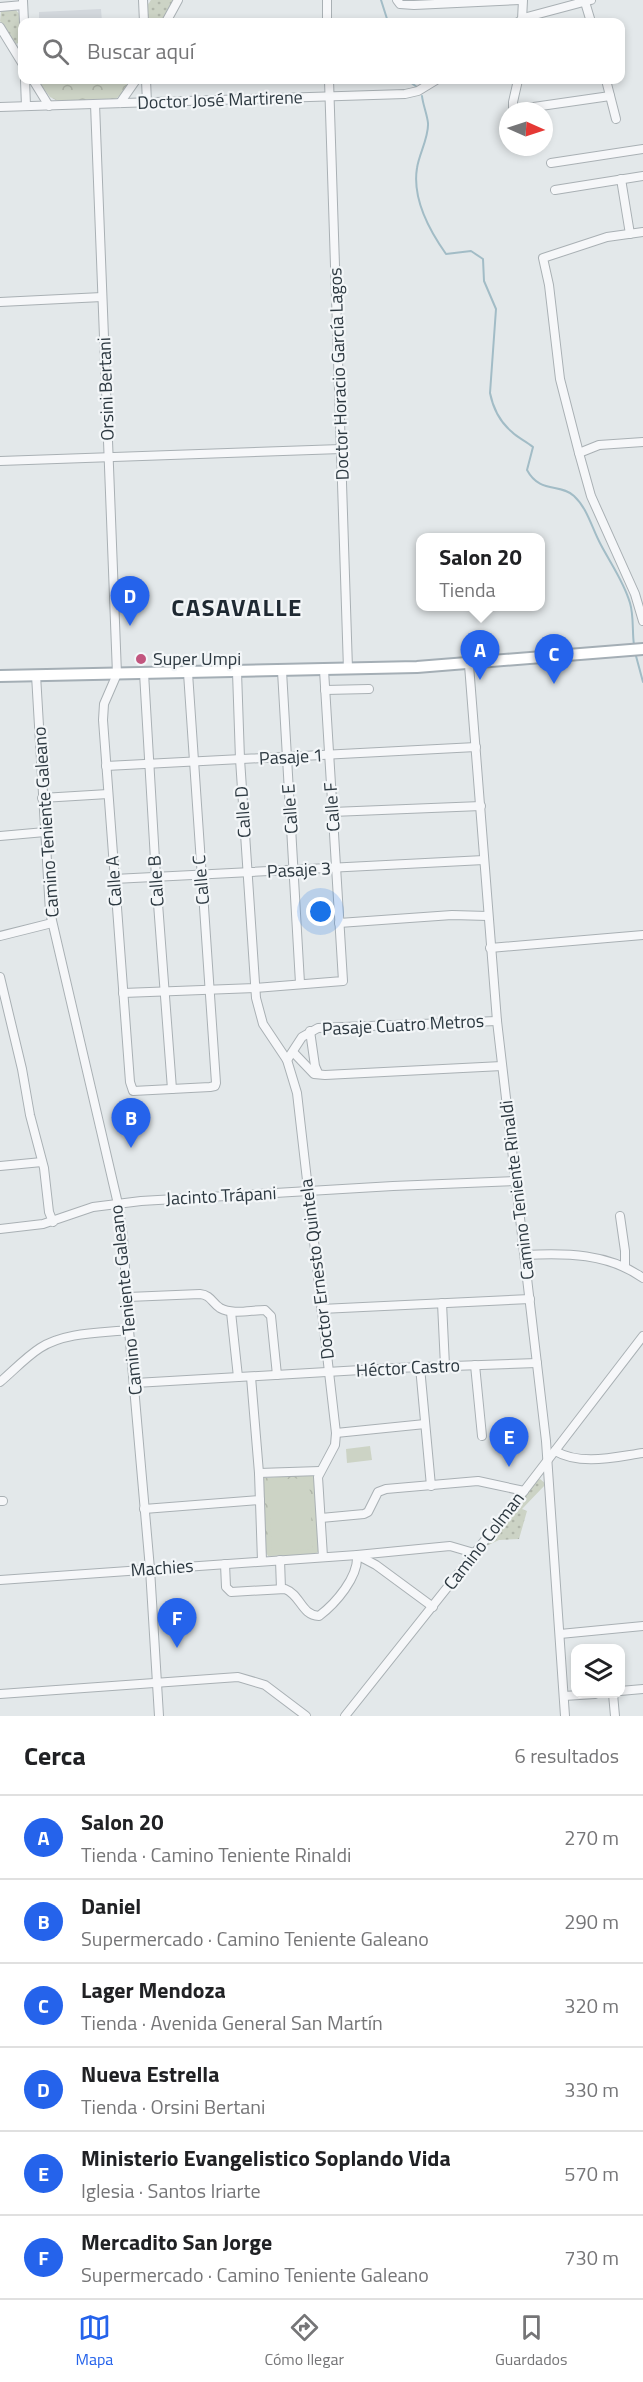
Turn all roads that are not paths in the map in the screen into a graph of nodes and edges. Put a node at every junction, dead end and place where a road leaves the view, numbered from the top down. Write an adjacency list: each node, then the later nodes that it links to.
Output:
1 (143, 0): 11 (street)
2 (178, 0): 12 (street)
3 (327, 0): 13 (street)
4 (522, 0): 7 (street); 14 (street)
5 (588, 1): 15 (street); 16 (street)
6 (399, 2): 7 (street)
7 (454, 2)
8 (23, 3): 9 (street); 10 (street)
9 (0, 7)
10 (24, 18)
11 (144, 18)
12 (168, 18)
13 (327, 18)
14 (520, 18)
15 (536, 18)
16 (590, 18)
17 (0, 27): 18 (street)
18 (18, 56)
19 (25, 84): 34 (street)
20 (35, 84): 35 (street)
21 (133, 84): 30 (street)
22 (146, 84): 31 (street)
23 (329, 84): 28 (street, Doctor Horacio García Lagos)
24 (430, 84): 28 (street, Doctor José Martirene)
25 (517, 84): 29 (street)
26 (607, 84): 27 (street)
27 (610, 96): 33 (street); 37 (street)
28 (329, 97): 31 (street, Doctor José Martirene); 48 (street, Doctor Horacio García Lagos)
29 (513, 102)
30 (120, 103): 31 (street, Doctor José Martirene); 32 (street, Doctor José Martirene)
31 (147, 103)
32 (95, 104): 35 (street, Doctor José Martirene); 45 (street, Orsini Bertani)
33 (553, 104)
34 (26, 106): 35 (street, Doctor José Martirene); 36 (street, Doctor José Martirene)
35 (49, 106)
36 (0, 107)
37 (616, 119)
38 (643, 149): 39 (street)
39 (551, 163)
40 (643, 176): 41 (street)
41 (621, 179): 42 (street); 44 (street)
42 (555, 190)
43 (643, 232): 44 (street)
44 (630, 234): 49 (street)
45 (102, 297): 46 (street); 50 (street, Orsini Bertani)
46 (0, 302)
47 (643, 442): 49 (street)
48 (341, 449): 50 (street); 55 (street, Doctor Horacio García Lagos)
49 (579, 453): 52 (street)
50 (109, 457): 51 (street); 61 (street, Orsini Bertani)
51 (0, 461)
52 (643, 621)
53 (643, 649): 54 (main road)
54 (469, 664): 55 (main road); 66 (street, Camino Teniente Rinaldi)
55 (348, 669): 56 (main road)
56 (324, 670): 57 (main road); 65 (street, Calle F)
57 (282, 671): 58 (main road); 68 (street, Calle E)
58 (237, 672): 60 (main road); 69 (street, Calle D)
59 (144, 673): 60 (main road); 61 (main road); 71 (street, Calle B)
60 (188, 673): 70 (street, Calle C)
61 (117, 674): 62 (main road); 72 (street, Calle A)
62 (36, 675): 63 (main road); 74 (street, Camino Teniente Galeano)
63 (0, 676)
64 (369, 689): 65 (street)
65 (325, 690): 67 (street, Calle F)
66 (476, 747): 67 (street, Pasaje 1); 75 (street, Camino Teniente Rinaldi)
67 (329, 755): 68 (street, Pasaje 1); 76 (street, Calle F)
68 (286, 758): 69 (street, Pasaje 1); 81 (street, Calle E)
69 (240, 759): 70 (street, Pasaje 1); 82 (street, Calle D)
70 (193, 761): 71 (street, Pasaje 1); 83 (street, Calle C)
71 (149, 763): 72 (street, Pasaje 1); 84 (street, Calle B)
72 (106, 766): 73 (street, Calle A)
73 (108, 794): 74 (street); 85 (street, Calle A)
74 (42, 798): 77 (street, Camino Teniente Galeano)
75 (481, 806): 76 (street); 79 (street, Camino Teniente Rinaldi)
76 (332, 812): 80 (street, Calle F)
77 (45, 832): 78 (street); 87 (street, Camino Teniente Galeano)
78 (0, 836)
79 (484, 860): 80 (street, Pasaje 3); 86 (street, Camino Teniente Rinaldi)
80 (336, 868): 81 (street, Pasaje 3); 88 (street, Calle F)
81 (294, 870): 82 (street, Pasaje 3); 93 (street, Calle E)
82 (247, 872): 83 (street, Pasaje 3); 95 (street, Calle D)
83 (200, 875): 84 (street, Pasaje 3); 94 (street, Calle C)
84 (156, 877): 85 (street, Pasaje 3); 96 (street, Calle B)
85 (114, 879): 97 (street, Calle A)
86 (488, 916): 88 (street); 91 (street, Camino Teniente Rinaldi)
87 (52, 923): 90 (street); 109 (street, Camino Teniente Galeano)
88 (339, 923): 93 (street, Calle F)
89 (643, 934): 91 (street)
90 (0, 936)
91 (490, 948): 98 (street, Camino Teniente Rinaldi)
92 (0, 977): 105 (street)
93 (300, 983): 95 (street)
94 (210, 988): 95 (street); 96 (street); 104 (street, Calle C)
95 (255, 988): 101 (street, Doctor Ernesto Quintela)
96 (165, 991): 97 (street); 104 (street, Calle B)
97 (123, 993): 104 (street, Calle A)
98 (497, 1021): 99 (street, Pasaje Cuatro Metros); 102 (street, Camino Teniente Rinaldi)
99 (310, 1031): 100 (street, Pasaje Cuatro Metros); 103 (street)
100 (293, 1052): 101 (street, Pasaje Cuatro Metros); 103 (street)
101 (287, 1060): 108 (street, Doctor Ernesto Quintela)
102 (502, 1066): 103 (street); 107 (street, Camino Teniente Rinaldi)
103 (319, 1074)
104 (172, 1089)
105 (42, 1162): 106 (street); 111 (street)
106 (0, 1166)
107 (517, 1181): 108 (street, Jacinto Trápani); 113 (street, Camino Teniente Rinaldi)
108 (308, 1191): 109 (street, Jacinto Trápani); 119 (street, Doctor Ernesto Quintela)
109 (118, 1204): 111 (street, Jacinto Trápani); 116 (street, Camino Teniente Galeano)
110 (620, 1216): 114 (street)
111 (53, 1222): 112 (street, Jacinto Trápani)
112 (0, 1229)
113 (525, 1256): 114 (street); 117 (street, Camino Teniente Rinaldi)
114 (625, 1267): 115 (street)
115 (643, 1278)
116 (128, 1297): 120 (street); 121 (street, Camino Teniente Galeano)
117 (530, 1299): 118 (street); 123 (street, Camino Teniente Rinaldi)
118 (442, 1303): 119 (street); 125 (street)
119 (321, 1309): 127 (street, Doctor Ernesto Quintela)
120 (231, 1312): 128 (street); 129 (street)
121 (129, 1330): 131 (street); 132 (street, Camino Teniente Galeano)
122 (643, 1336): 136 (street, Camino Colman)
123 (537, 1363): 124 (street, Héctor Castro); 138 (street, Camino Teniente Rinaldi)
124 (475, 1365): 125 (street, Héctor Castro); 135 (street)
125 (445, 1366): 126 (street, Héctor Castro)
126 (420, 1367): 127 (street, Héctor Castro); 133 (street)
127 (329, 1372): 128 (street, Héctor Castro); 134 (street, Doctor Ernesto Quintela)
128 (278, 1375): 130 (street, Héctor Castro)
129 (238, 1377): 130 (street, Héctor Castro); 132 (street, Héctor Castro)
130 (251, 1377): 140 (street)
131 (0, 1382)
132 (135, 1383): 144 (street, Camino Teniente Galeano)
133 (425, 1424): 134 (street); 141 (street)
134 (336, 1433): 139 (street, Doctor Ernesto Quintela)
135 (482, 1436)
136 (555, 1451): 137 (street); 138 (street, Camino Colman)
137 (643, 1453)
138 (547, 1461): 142 (street, Camino Colman); 157 (street, Camino Teniente Rinaldi)
139 (320, 1471): 140 (street); 145 (street, Doctor Ernesto Quintela)
140 (259, 1473): 143 (street)
141 (431, 1486): 142 (street); 145 (street)
142 (524, 1491): 146 (street, Camino Colman)
143 (260, 1500): 144 (street); 150 (street)
144 (144, 1509): 152 (street, Camino Teniente Galeano)
145 (321, 1518): 148 (street, Doctor Ernesto Quintela)
146 (474, 1553): 147 (street, Machies); 155 (street, Camino Colman)
147 (357, 1556): 148 (street, Machies); 154 (street); 155 (street)
148 (323, 1557): 149 (street, Machies)
149 (280, 1560): 150 (street, Machies); 154 (street)
150 (262, 1561): 151 (street, Machies)
151 (225, 1564): 152 (street, Machies); 154 (street)
152 (150, 1569): 153 (street, Machies); 158 (street, Camino Teniente Galeano)
153 (0, 1580)
154 (282, 1589)
155 (433, 1607): 167 (street, Camino Colman)
156 (643, 1626): 157 (street)
157 (560, 1634): 162 (street, Camino Teniente Rinaldi)
158 (157, 1682): 161 (street); 165 (street, Camino Teniente Galeano); 166 (street)
159 (643, 1689): 160 (street)
160 (625, 1691)
161 (0, 1694)
162 (564, 1696): 163 (street); 168 (street, Camino Teniente Rinaldi)
163 (571, 1696)
164 (613, 1698): 169 (street)
165 (159, 1716)
166 (306, 1716)
167 (345, 1716)
168 (565, 1716)
169 (615, 1716)

